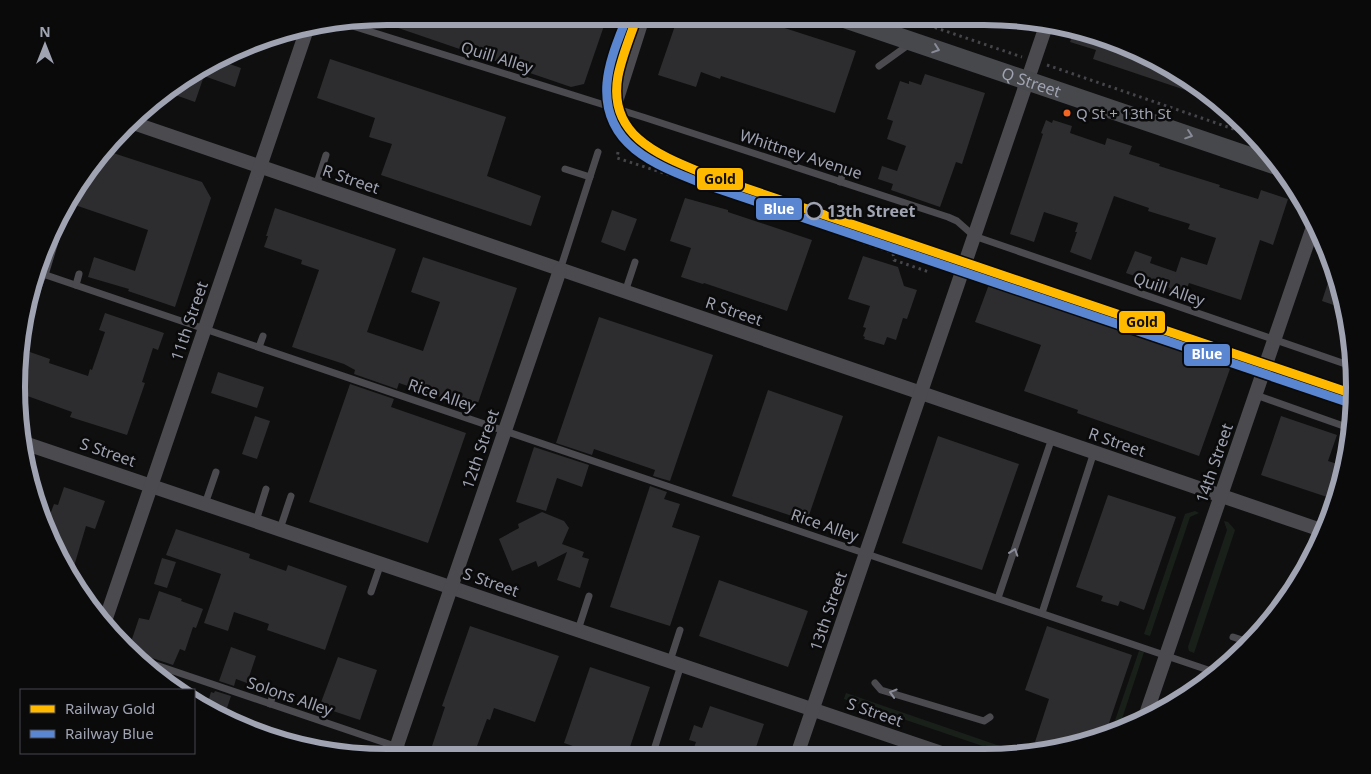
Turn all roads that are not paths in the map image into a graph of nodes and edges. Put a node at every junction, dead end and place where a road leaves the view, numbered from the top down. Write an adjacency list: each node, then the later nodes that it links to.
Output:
1 (640, 25): 9 (street)
2 (863, 25): 6 (main road, Q Street)
3 (352, 27): 9 (lane, Quill Alley)
4 (1045, 30): 8 (street, 13th Street)
5 (306, 34): 14 (street, 11th Street)
6 (913, 42): 7 (lane); 8 (main road, Q Street, one-way to 8)
7 (879, 66)
8 (1028, 81): 13 (main road, Q Street, one-way to 13); 21 (street, 13th Street)
9 (614, 108): 18 (lane, Whittney Avenue)
10 (138, 125): 14 (street, R Street)
11 (598, 152): 17 (lane, 12th Street)
12 (326, 155): 19 (lane)
13 (1267, 162)
14 (260, 167): 19 (street, R Street); 28 (street, 11th Street)
15 (565, 169): 17 (lane)
16 (844, 170): 18 (lane)
17 (590, 177): 23 (lane, 12th Street)
18 (840, 182): 21 (lane, Whittney Avenue)
19 (316, 186): 23 (street, R Street)
20 (1311, 232): 30 (street, 14th Street)
21 (974, 236): 30 (lane, Quill Alley); 33 (street, 13th Street)
22 (635, 262): 27 (lane)
23 (560, 270): 27 (street, R Street); 36 (street, 12th Street)
24 (42, 274): 26 (lane, Rice Alley)
25 (79, 274): 26 (lane)
26 (76, 285): 28 (lane, Rice Alley)
27 (625, 292): 33 (street, R Street)
28 (205, 329): 31 (lane, Rice Alley); 41 (street, 11th Street)
29 (263, 336): 31 (lane)
30 (1274, 340): 32 (lane, Quill Alley); 34 (street, 14th Street)
31 (259, 347): 36 (lane, Rice Alley)
32 (1345, 364)
33 (920, 393): 37 (street, R Street); 49 (street, 13th Street)
34 (1256, 395): 35 (lane); 44 (street, 14th Street)
35 (1344, 426)
36 (505, 431): 49 (lane, Rice Alley); 51 (street, 12th Street)
37 (1052, 438): 39 (street, R Street); 54 (lane, one-way to 37)
38 (30, 444): 41 (street, S Street)
39 (1094, 452): 44 (street, R Street); 55 (lane)
40 (216, 472): 45 (lane)
41 (151, 485): 45 (street, S Street); 56 (street, 11th Street)
42 (266, 488): 46 (lane)
43 (291, 496): 47 (lane)
44 (1221, 496): 48 (street, R Street); 61 (street, 14th Street)
45 (205, 504): 46 (street, S Street)
46 (256, 521): 47 (street, S Street)
47 (280, 529): 50 (street, S Street)
48 (1317, 529)
49 (866, 554): 54 (lane, Rice Alley); 68 (street, 13th Street)
50 (381, 563): 51 (street, S Street); 52 (lane)
51 (452, 587): 57 (street, S Street); 72 (street, 12th Street)
52 (371, 592)
53 (589, 596): 57 (lane)
54 (998, 598): 55 (lane, Rice Alley)
55 (1042, 613): 61 (lane, Rice Alley)
56 (107, 616)
57 (578, 630): 62 (street, S Street)
58 (680, 630): 62 (lane)
59 (1233, 637): 60 (lane)
60 (1243, 640)
61 (1166, 656): 64 (lane); 69 (street, 14th Street)
62 (676, 663): 68 (street, S Street); 73 (lane)
63 (156, 665): 67 (lane, Solons Alley)
64 (1209, 670)
65 (875, 683): 70 (lane, one-way to 65)
66 (273, 695): 67 (lane)
67 (270, 704): 71 (lane, Solons Alley)
68 (813, 710): 74 (street, 13th Street); 75 (street, S Street)
69 (1147, 710)
70 (990, 717)
71 (387, 749)
72 (396, 749)
73 (654, 749)
74 (799, 749)
75 (929, 749)

